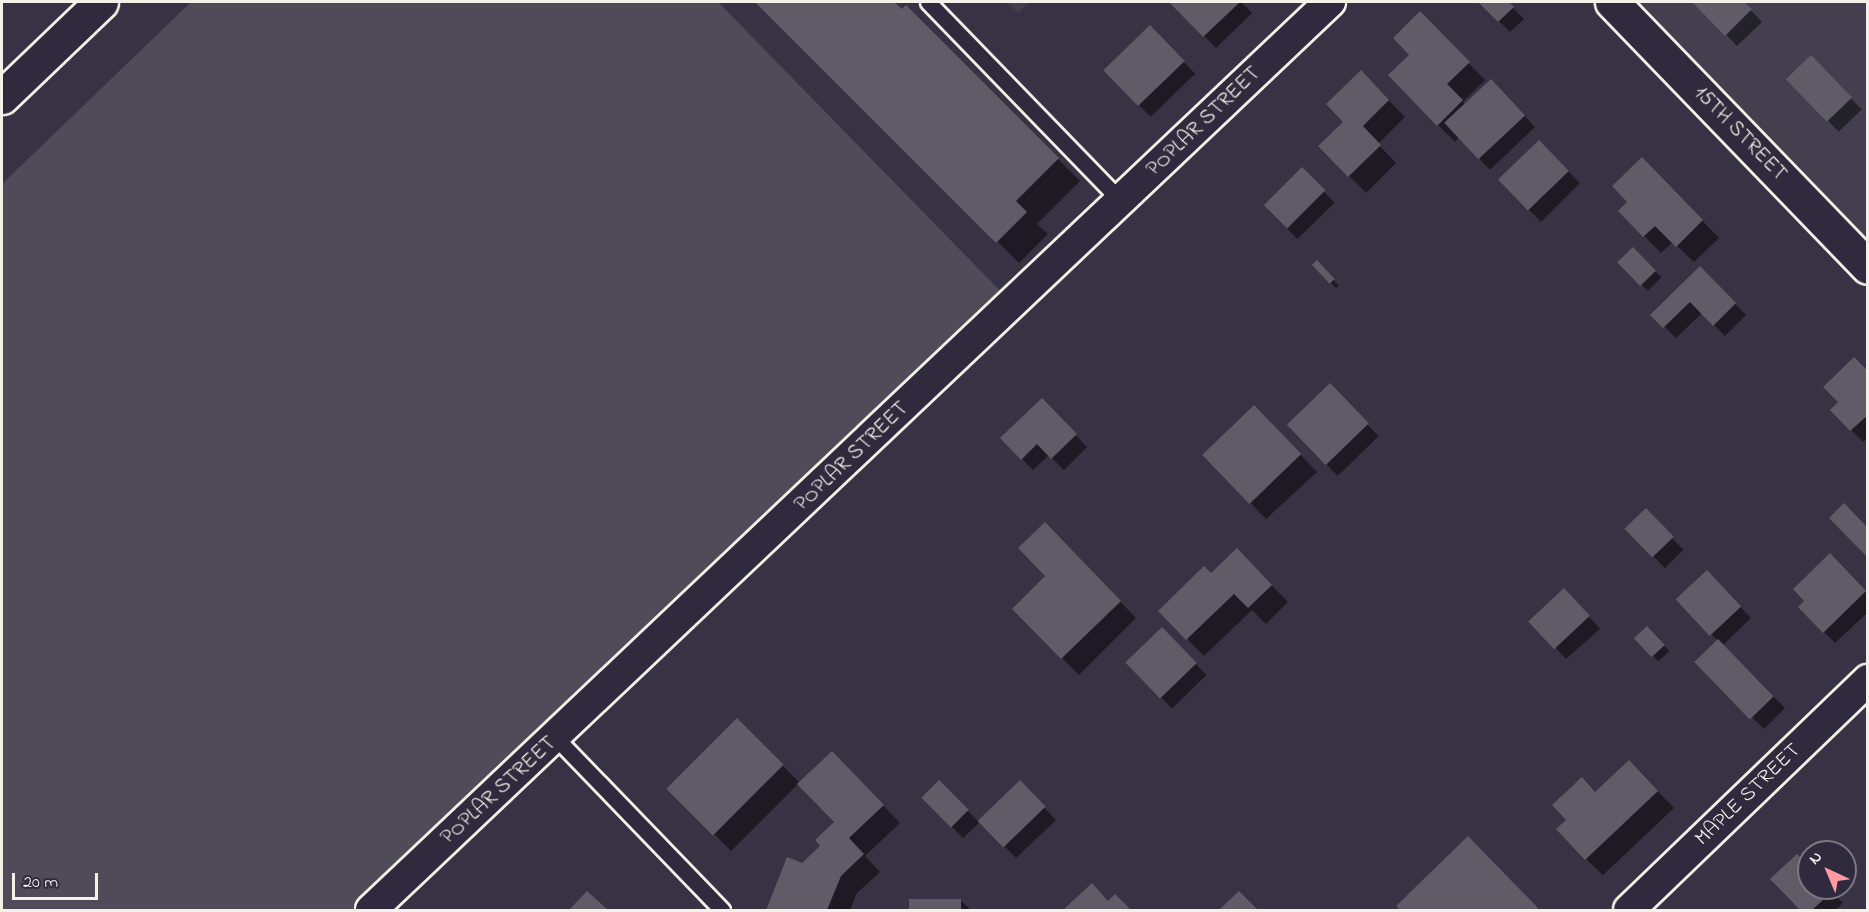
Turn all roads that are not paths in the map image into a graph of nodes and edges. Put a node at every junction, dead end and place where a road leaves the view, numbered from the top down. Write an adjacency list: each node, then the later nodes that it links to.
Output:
1 (101, 2): 5 (main road)
2 (928, 2): 6 (lane)
3 (1330, 2): 6 (street, POPLAR STREET)
4 (1612, 2): 7 (main road, 15TH STREET)
5 (2, 97)
6 (1121, 201): 9 (street, POPLAR STREET)
7 (1868, 267)
8 (1868, 680): 12 (street, MAPLE STREET)
9 (556, 738): 10 (street, POPLAR STREET); 11 (lane)
10 (371, 910)
11 (722, 910)
12 (1629, 910)

